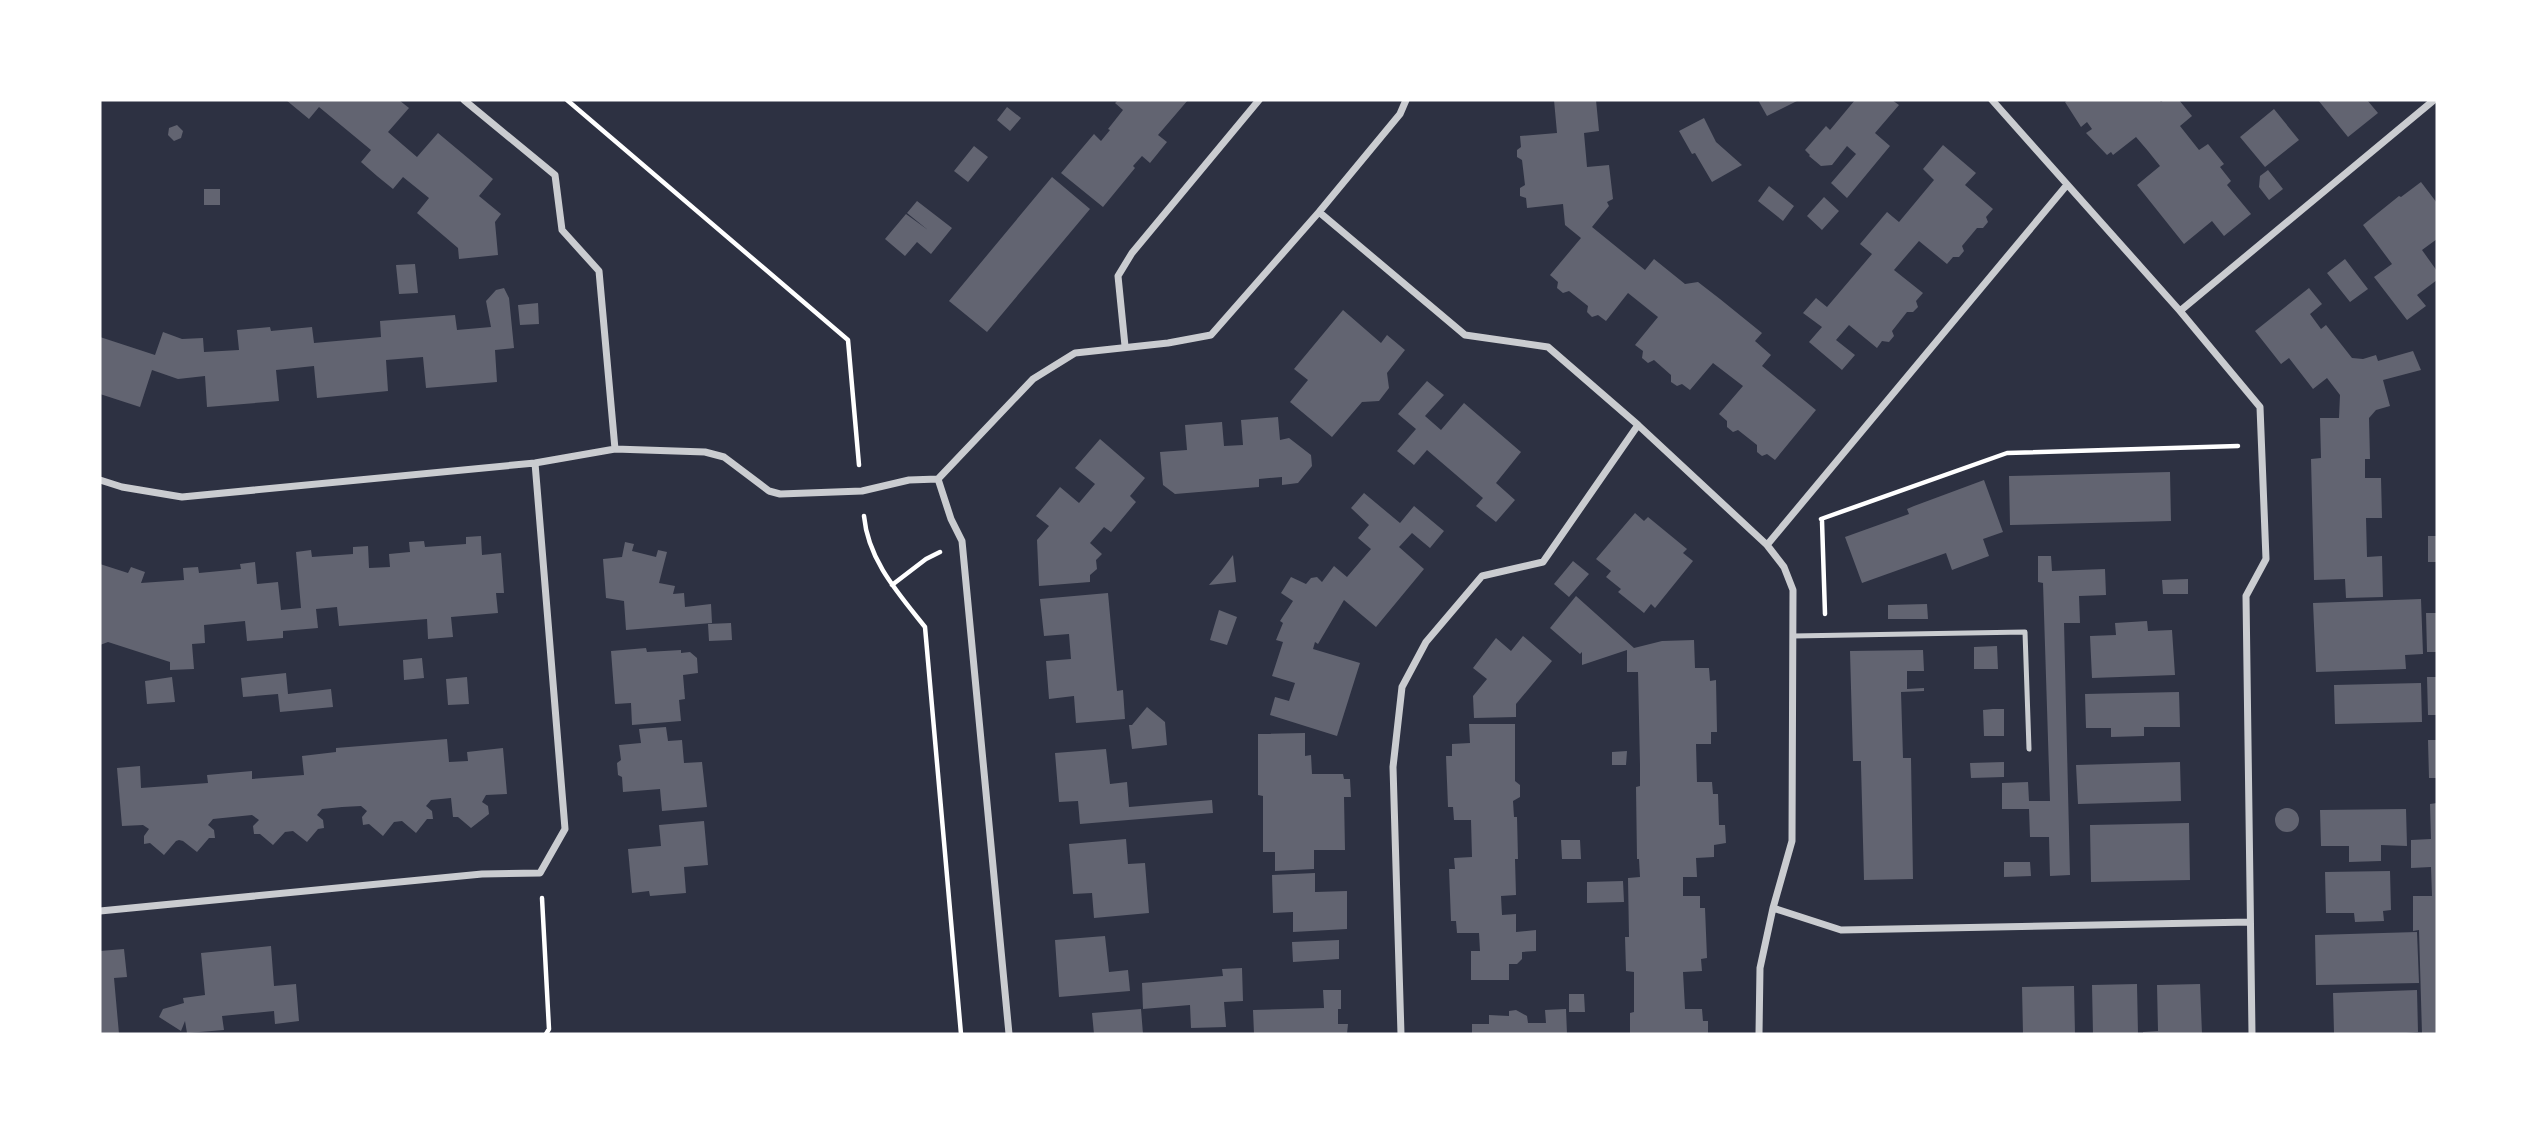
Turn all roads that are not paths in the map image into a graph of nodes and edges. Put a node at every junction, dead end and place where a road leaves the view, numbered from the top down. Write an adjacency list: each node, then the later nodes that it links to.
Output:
1 (464, 100): 11 (street)
2 (1259, 100): 9 (street)
3 (1406, 100): 7 (street)
4 (1992, 100): 6 (street)
5 (2434, 100): 8 (street)
6 (2066, 186): 8 (street); 15 (street)
7 (1319, 212): 9 (street); 10 (street)
8 (2180, 311): 20 (street)
9 (1125, 346): 13 (street)
10 (1638, 425): 15 (street); 22 (street)
11 (615, 449): 12 (street); 13 (street)
12 (535, 463): 14 (street); 19 (street)
13 (937, 479): 21 (street)
14 (100, 480)
15 (1767, 545): 16 (street)
16 (1793, 636): 17 (lane); 18 (street)
17 (2029, 749)
18 (1773, 908): 20 (street); 23 (street)
19 (100, 911)
20 (2250, 922): 24 (street)
21 (1009, 1034)
22 (1401, 1034)
23 (1759, 1034)
24 (2252, 1034)

